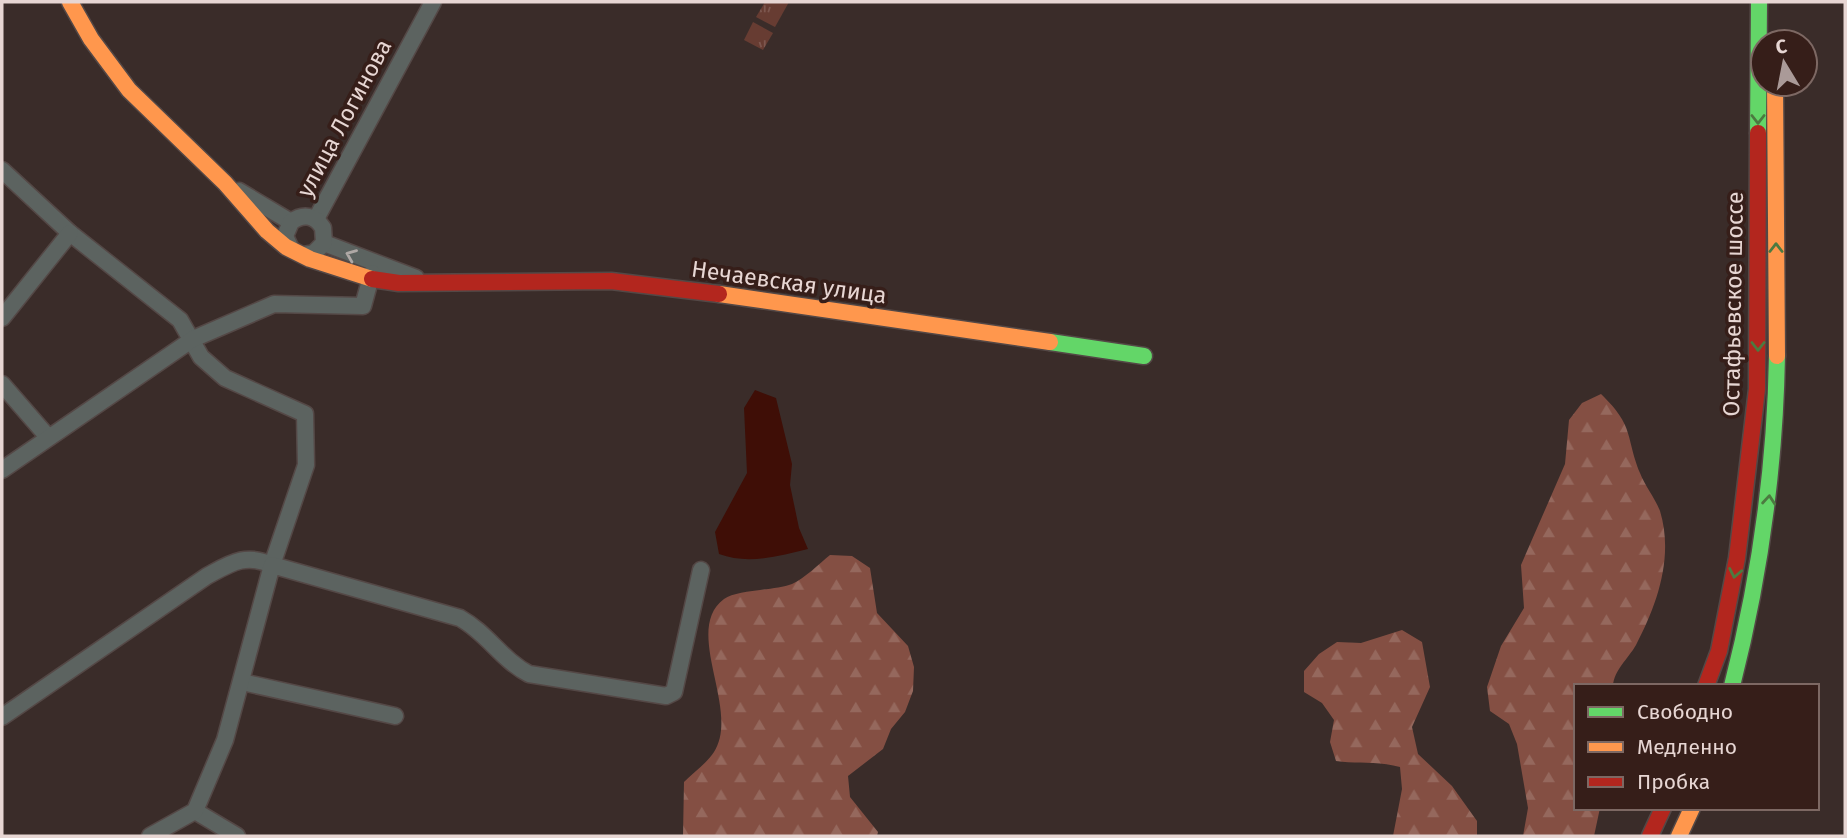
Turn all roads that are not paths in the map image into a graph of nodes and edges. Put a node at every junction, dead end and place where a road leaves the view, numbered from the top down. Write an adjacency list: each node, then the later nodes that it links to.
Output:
1 (70, 2): 8 (main road, Нечаевская улица)
2 (433, 2): 9 (street, улица Логинова)
3 (1759, 2): 25 (main road, Остафьевское шоссе, one-way to 25)
4 (1774, 2): 5 (main road)
5 (1774, 28)
6 (1774, 98): 26 (main road, Остафьевское шоссе, one-way to 6)
7 (2, 170): 11 (street)
8 (224, 182): 10 (street); 13 (main road, Нечаевская улица)
9 (316, 219): 10 (street); 12 (street)
10 (290, 222): 13 (street)
11 (70, 233): 16 (street); 17 (street)
12 (324, 243): 13 (street); 15 (street, Нечаевская улица, one-way to 12)
13 (297, 252): 14 (main road, Нечаевская улица)
14 (371, 277): 15 (main road, Нечаевская улица); 17 (street)
15 (426, 281): 18 (main road, Нечаевская улица)
16 (2, 318)
17 (193, 338): 20 (street); 22 (street)
18 (1144, 356)
19 (2, 384): 20 (street)
20 (48, 437): 21 (street)
21 (2, 470)
22 (272, 565): 23 (street); 24 (street); 28 (street)
23 (701, 570)
24 (242, 681): 27 (street); 30 (street)
25 (1707, 684)
26 (1732, 684)
27 (395, 716)
28 (2, 717)
29 (1662, 810): 34 (main road)
30 (195, 811): 32 (street); 33 (street)
31 (1691, 811): 35 (main road)
32 (150, 836)
33 (237, 836)
34 (1650, 836)
35 (1679, 836)

